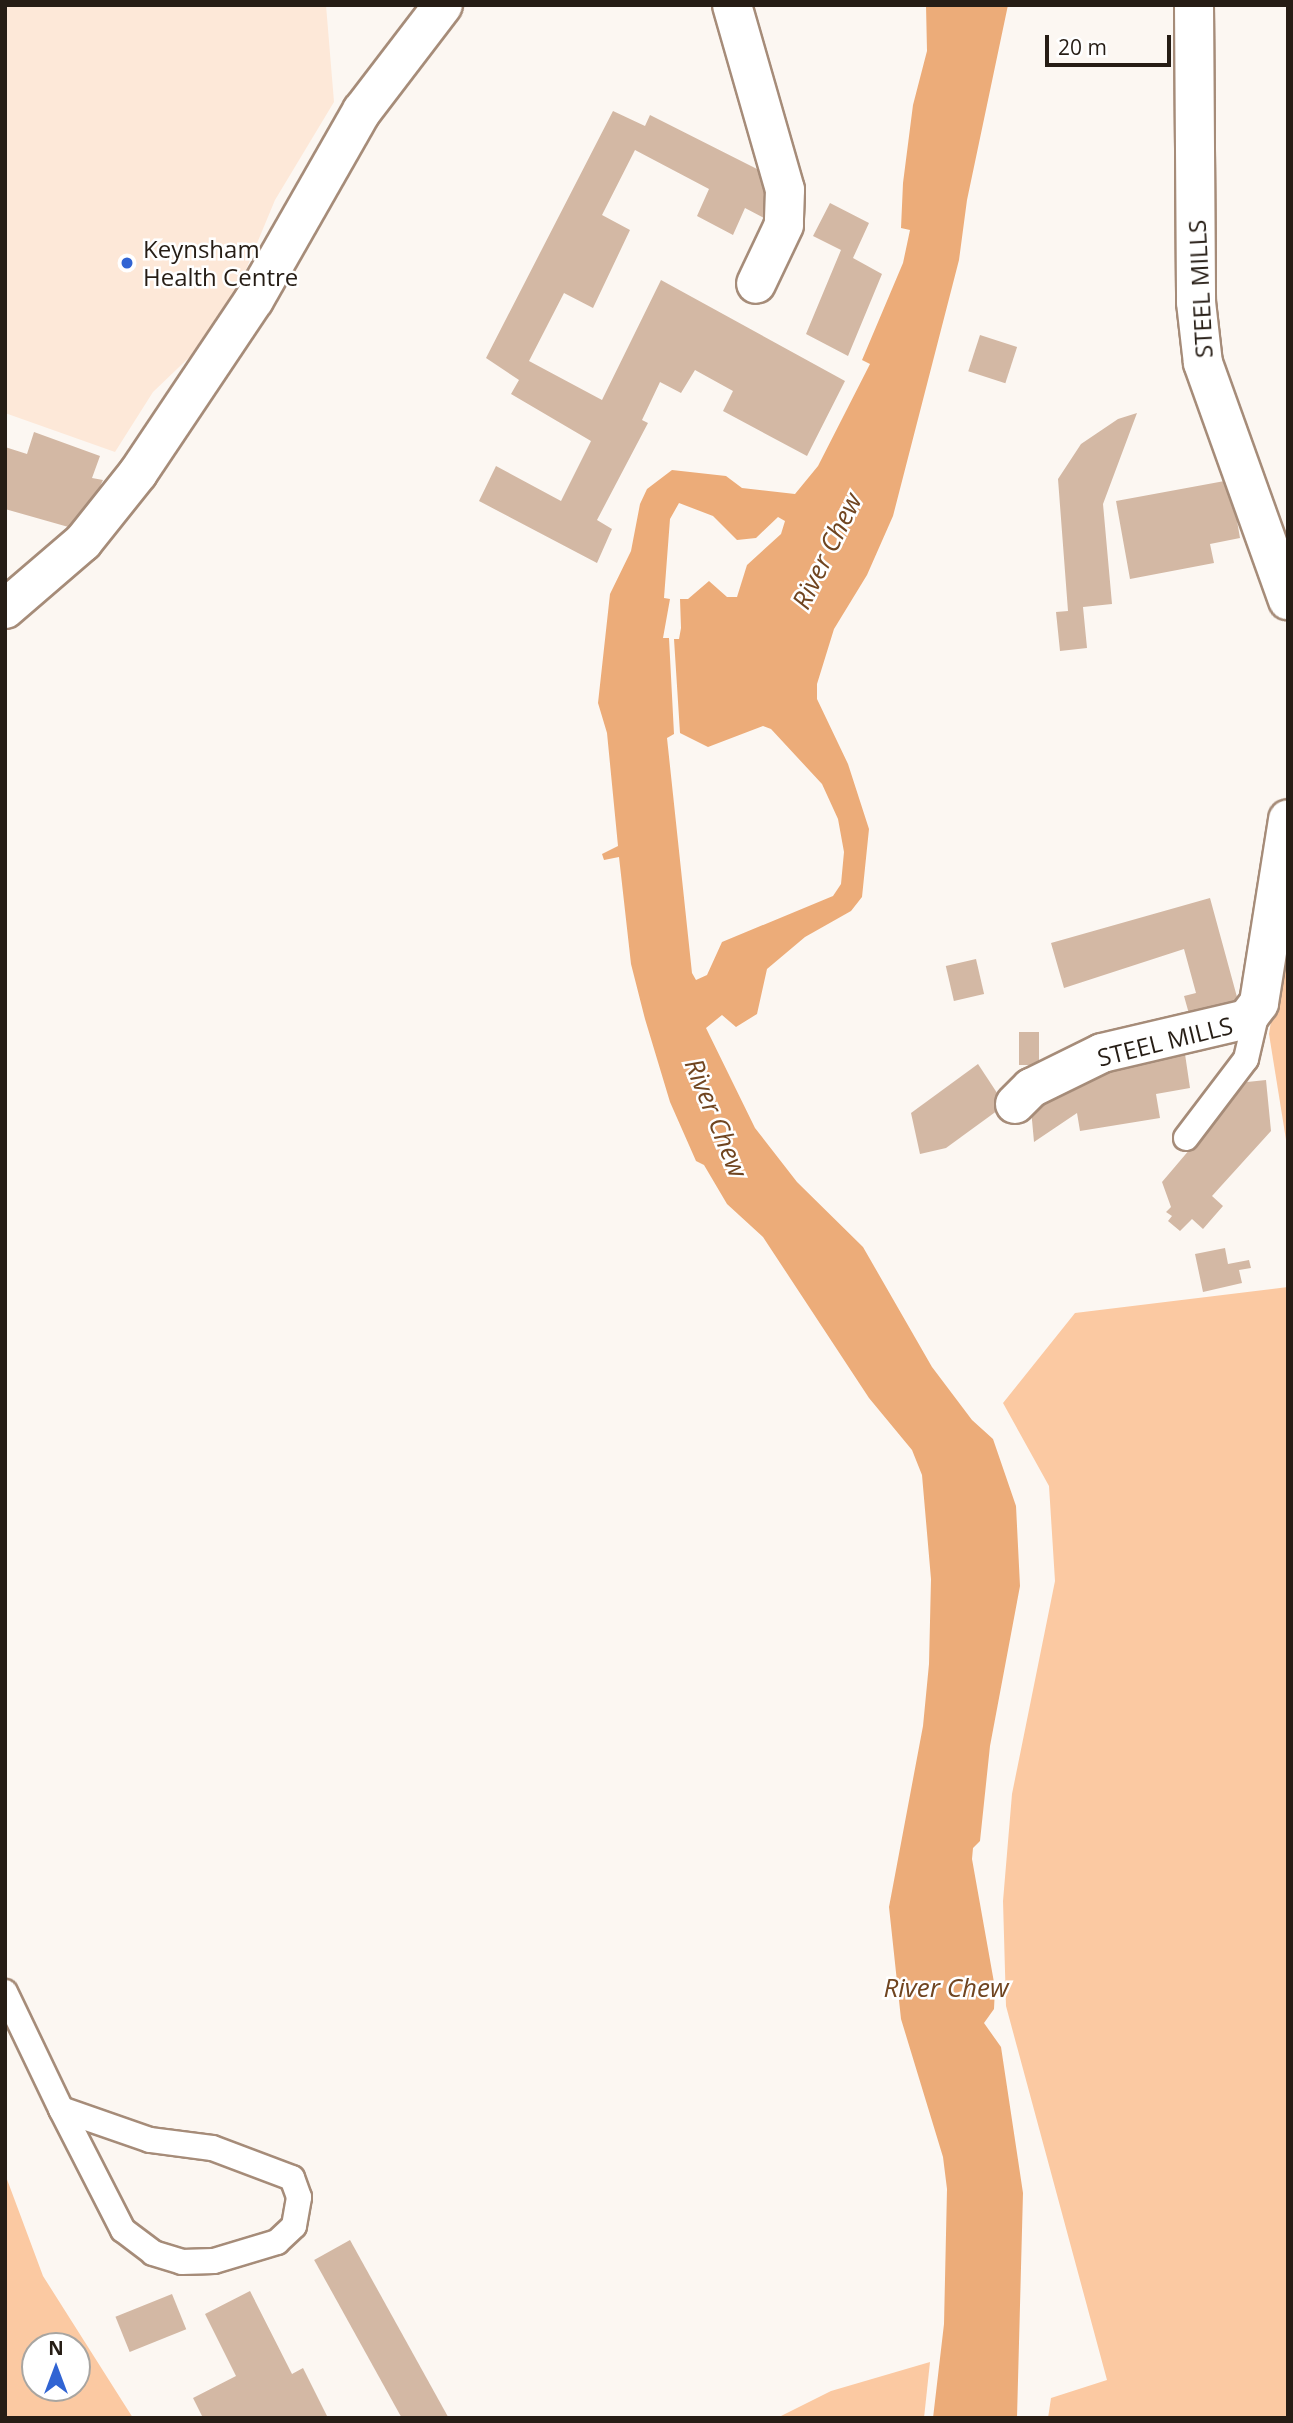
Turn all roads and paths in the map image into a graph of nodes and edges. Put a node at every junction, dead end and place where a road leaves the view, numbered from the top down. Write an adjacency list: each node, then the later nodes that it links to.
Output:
1 (443, 5): 6 (street)
2 (732, 5): 4 (street)
3 (1194, 5): 5 (street, STEEL MILLS)
4 (756, 284)
5 (1288, 600)
6 (5, 608)
7 (1288, 819): 8 (street, STEEL MILLS)
8 (1259, 1003): 9 (street, STEEL MILLS); 10 (lane)
9 (1015, 1104)
10 (1186, 1138)
11 (5, 1992): 12 (lane)
12 (61, 2109): 12 (lane)

